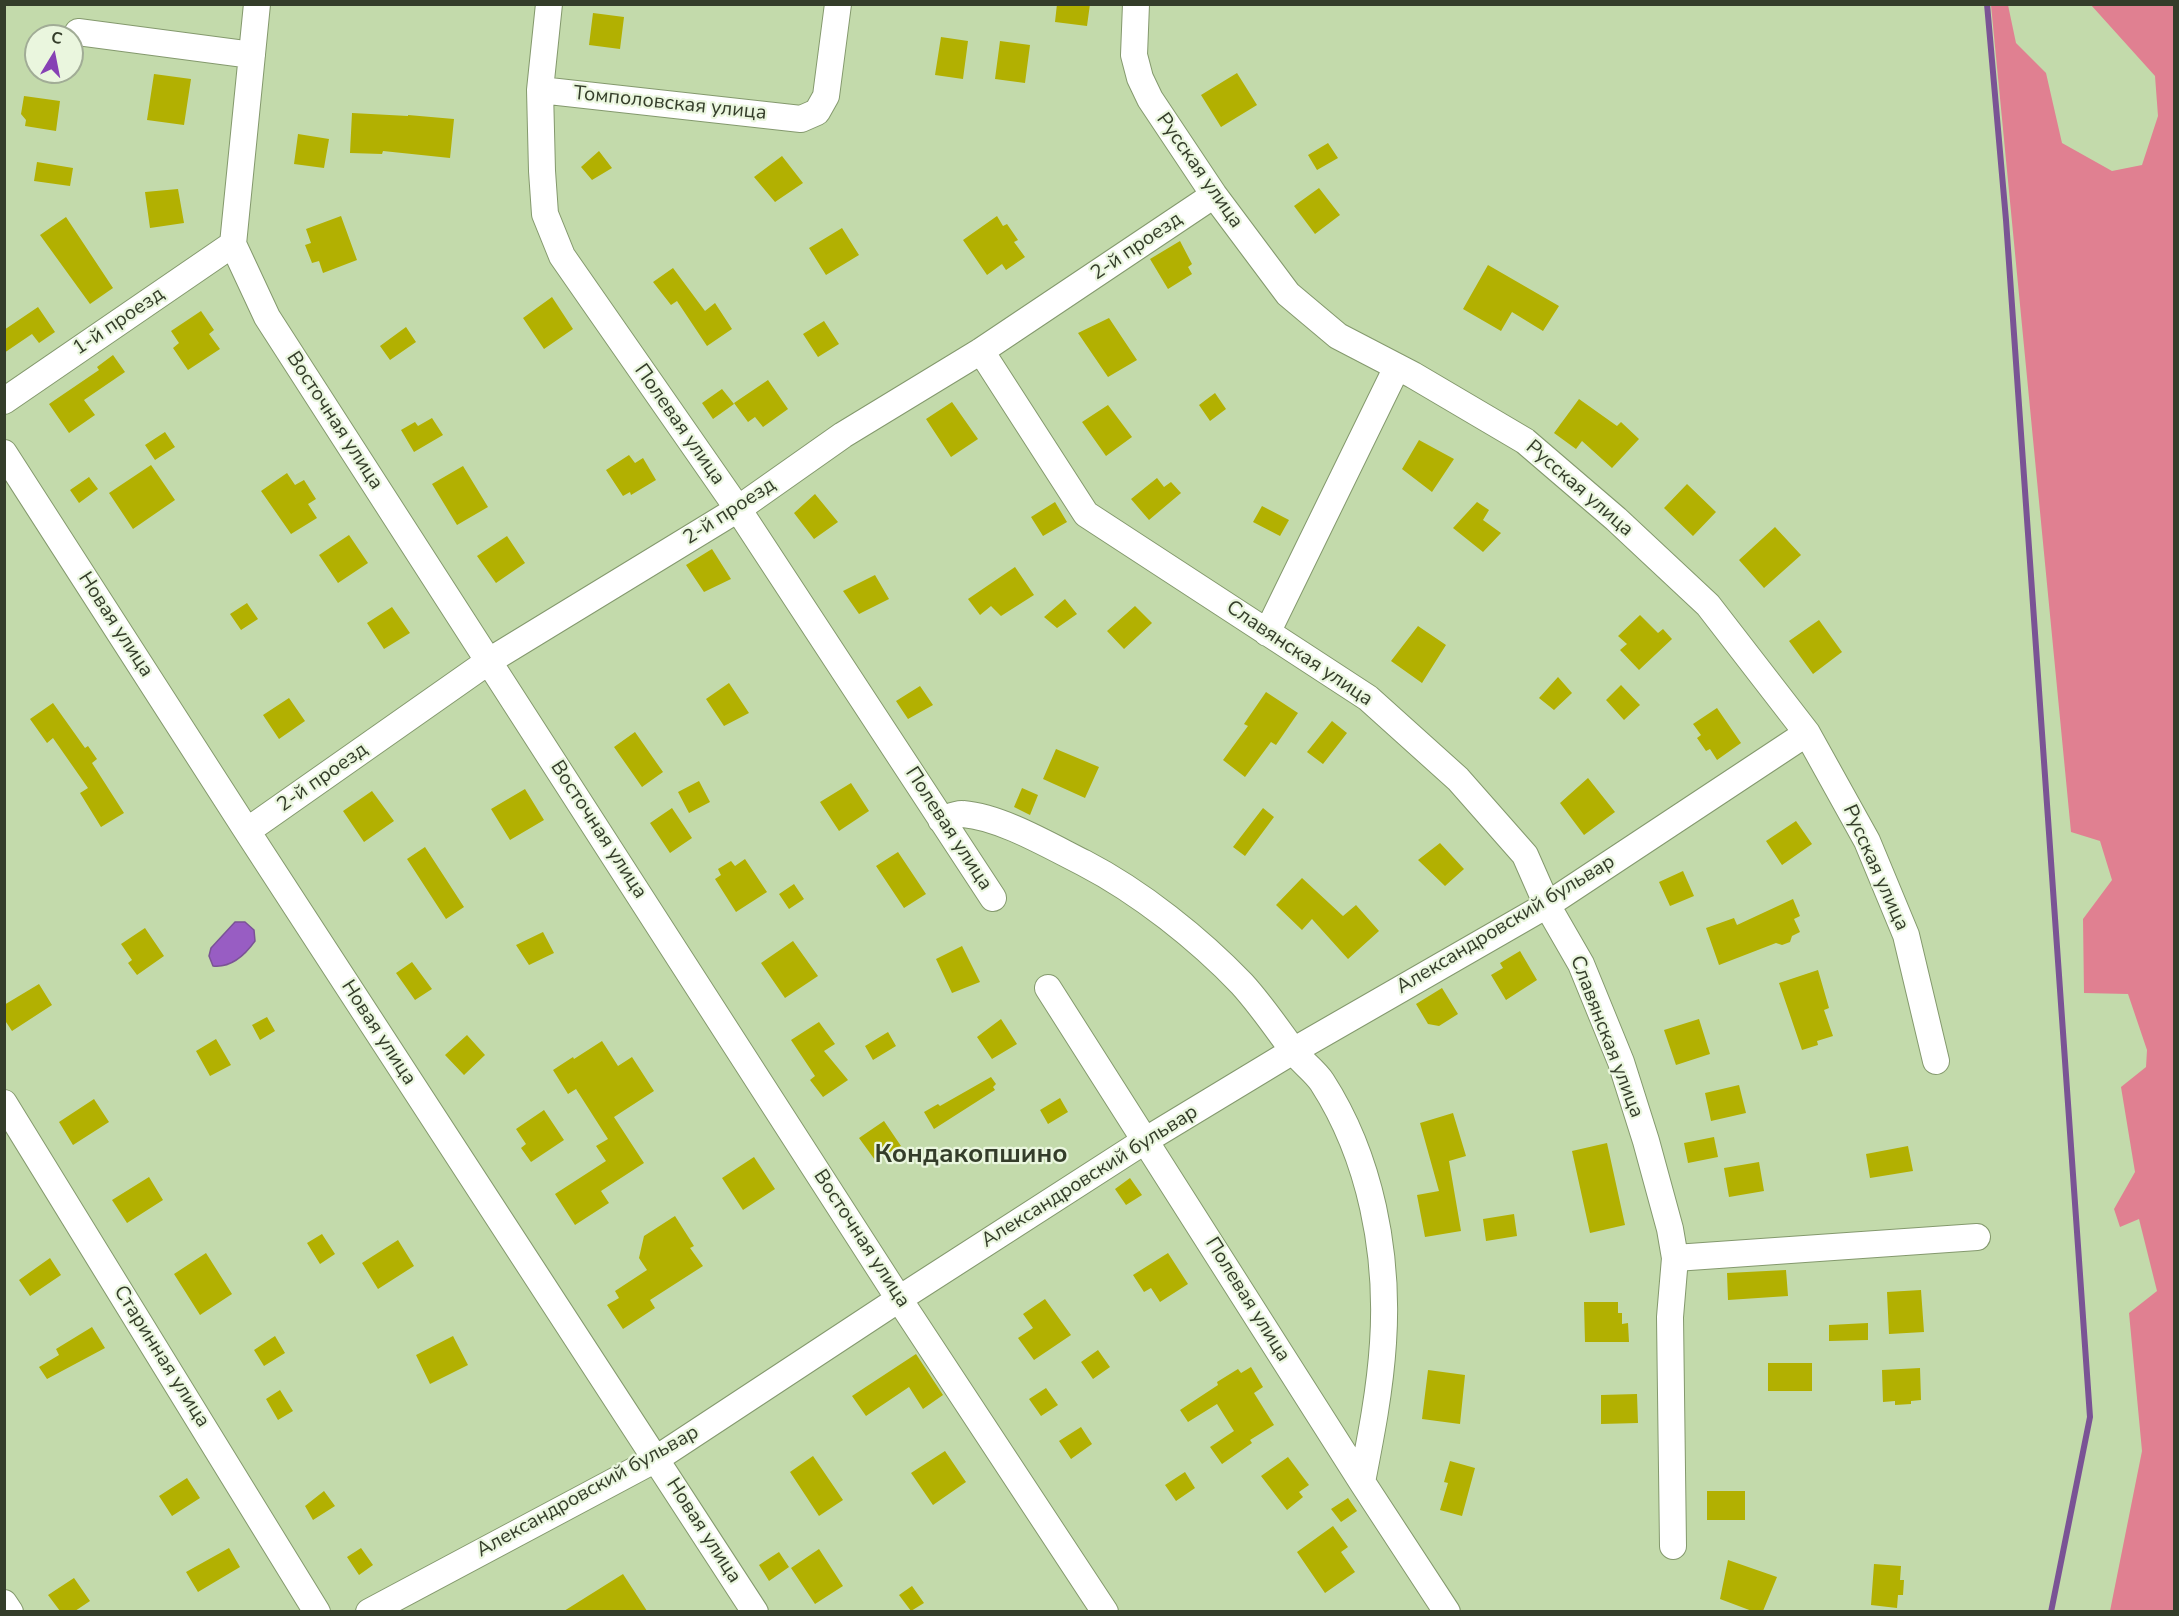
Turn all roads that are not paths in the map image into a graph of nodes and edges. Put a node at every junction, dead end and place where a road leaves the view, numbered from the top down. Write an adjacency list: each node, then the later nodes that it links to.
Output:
1 (257, 4): 6 (street)
2 (549, 4): 7 (street, Полевая улица)
3 (838, 4): 7 (street, Томполовская улица)
4 (1136, 4): 8 (street, Русская улица)
5 (84, 33): 6 (street)
6 (252, 55): 9 (street)
7 (540, 90): 14 (street, Полевая улица)
8 (1214, 195): 10 (street, 2-й проезд); 11 (street, Русская улица)
9 (233, 244): 12 (street, 1-й проезд); 16 (street, Восточная улица)
10 (981, 351): 14 (street, 2-й проезд); 15 (street, Славянская улица)
11 (1397, 367): 15 (street); 17 (street, Русская улица)
12 (4, 400)
13 (4, 453): 19 (street, Новая улица)
14 (738, 509): 16 (street, 2-й проезд); 18 (street, Полевая улица)
15 (1266, 633): 21 (street, Славянская улица)
16 (489, 662): 19 (street, 2-й проезд); 29 (street, Восточная улица)
17 (1807, 733): 21 (street, Александровский бульвар); 24 (street, Русская улица)
18 (941, 820): 20 (street, Полевая улица); 23 (street)
19 (247, 831): 30 (street, Новая улица)
20 (993, 898)
21 (1547, 905): 23 (street, Александровский бульвар); 28 (street, Славянская улица)
22 (1048, 988): 26 (street, Полевая улица)
23 (1293, 1051): 26 (street, Александровский бульвар); 31 (street)
24 (1936, 1061)
25 (4, 1103): 35 (street, Старинная улица)
26 (1146, 1140): 29 (street, Александровский бульвар); 31 (street, Полевая улица)
27 (1977, 1237): 28 (street)
28 (1675, 1258): 32 (street, Славянская улица)
29 (899, 1299): 30 (street, Александровский бульвар); 38 (street, Восточная улица)
30 (656, 1459): 36 (street, Александровский бульвар); 37 (street, Новая улица)
31 (1362, 1482): 39 (street, Полевая улица)
32 (1673, 1546)
33 (4, 1603): 34 (street)
34 (10, 1611)
35 (317, 1611)
36 (369, 1611)
37 (755, 1611)
38 (1105, 1611)
39 (1447, 1611)

